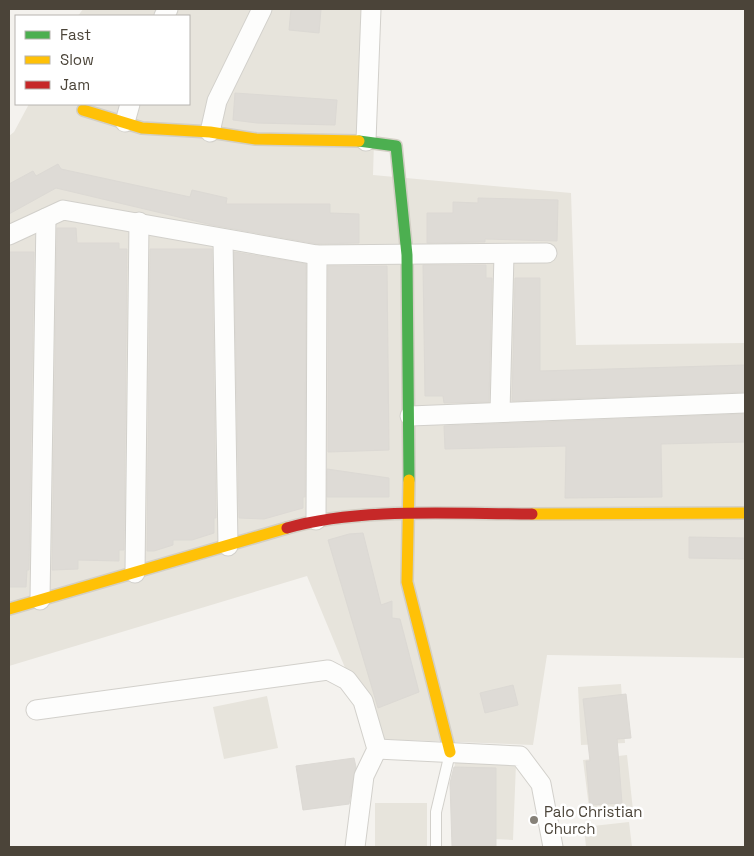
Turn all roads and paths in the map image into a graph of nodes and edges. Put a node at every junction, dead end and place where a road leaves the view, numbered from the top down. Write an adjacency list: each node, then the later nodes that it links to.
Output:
1 (262, 9): 5 (street)
2 (371, 9): 6 (street)
3 (83, 110): 4 (street)
4 (128, 113): 5 (street)
5 (210, 132): 6 (street)
6 (366, 141): 14 (street)
7 (46, 218): 8 (street); 9 (street); 23 (street)
8 (139, 222): 10 (street); 22 (street)
9 (9, 235)
10 (223, 239): 13 (street); 21 (street)
11 (547, 253): 12 (street)
12 (504, 254): 14 (street); 16 (street)
13 (317, 255): 14 (street); 20 (street)
14 (407, 255): 17 (street)
15 (745, 403): 16 (street)
16 (500, 412): 17 (street)
17 (410, 416): 19 (street)
18 (745, 513): 19 (street)
19 (410, 514): 20 (street); 27 (street)
20 (316, 520): 21 (street)
21 (228, 546): 22 (street)
22 (136, 573): 23 (street)
23 (40, 600): 24 (street)
24 (9, 609)
25 (36, 710): 26 (street)
26 (377, 749): 27 (street); 28 (street)
27 (450, 752): 29 (lane); 30 (street)
28 (355, 847)
29 (436, 847)
30 (552, 847)

